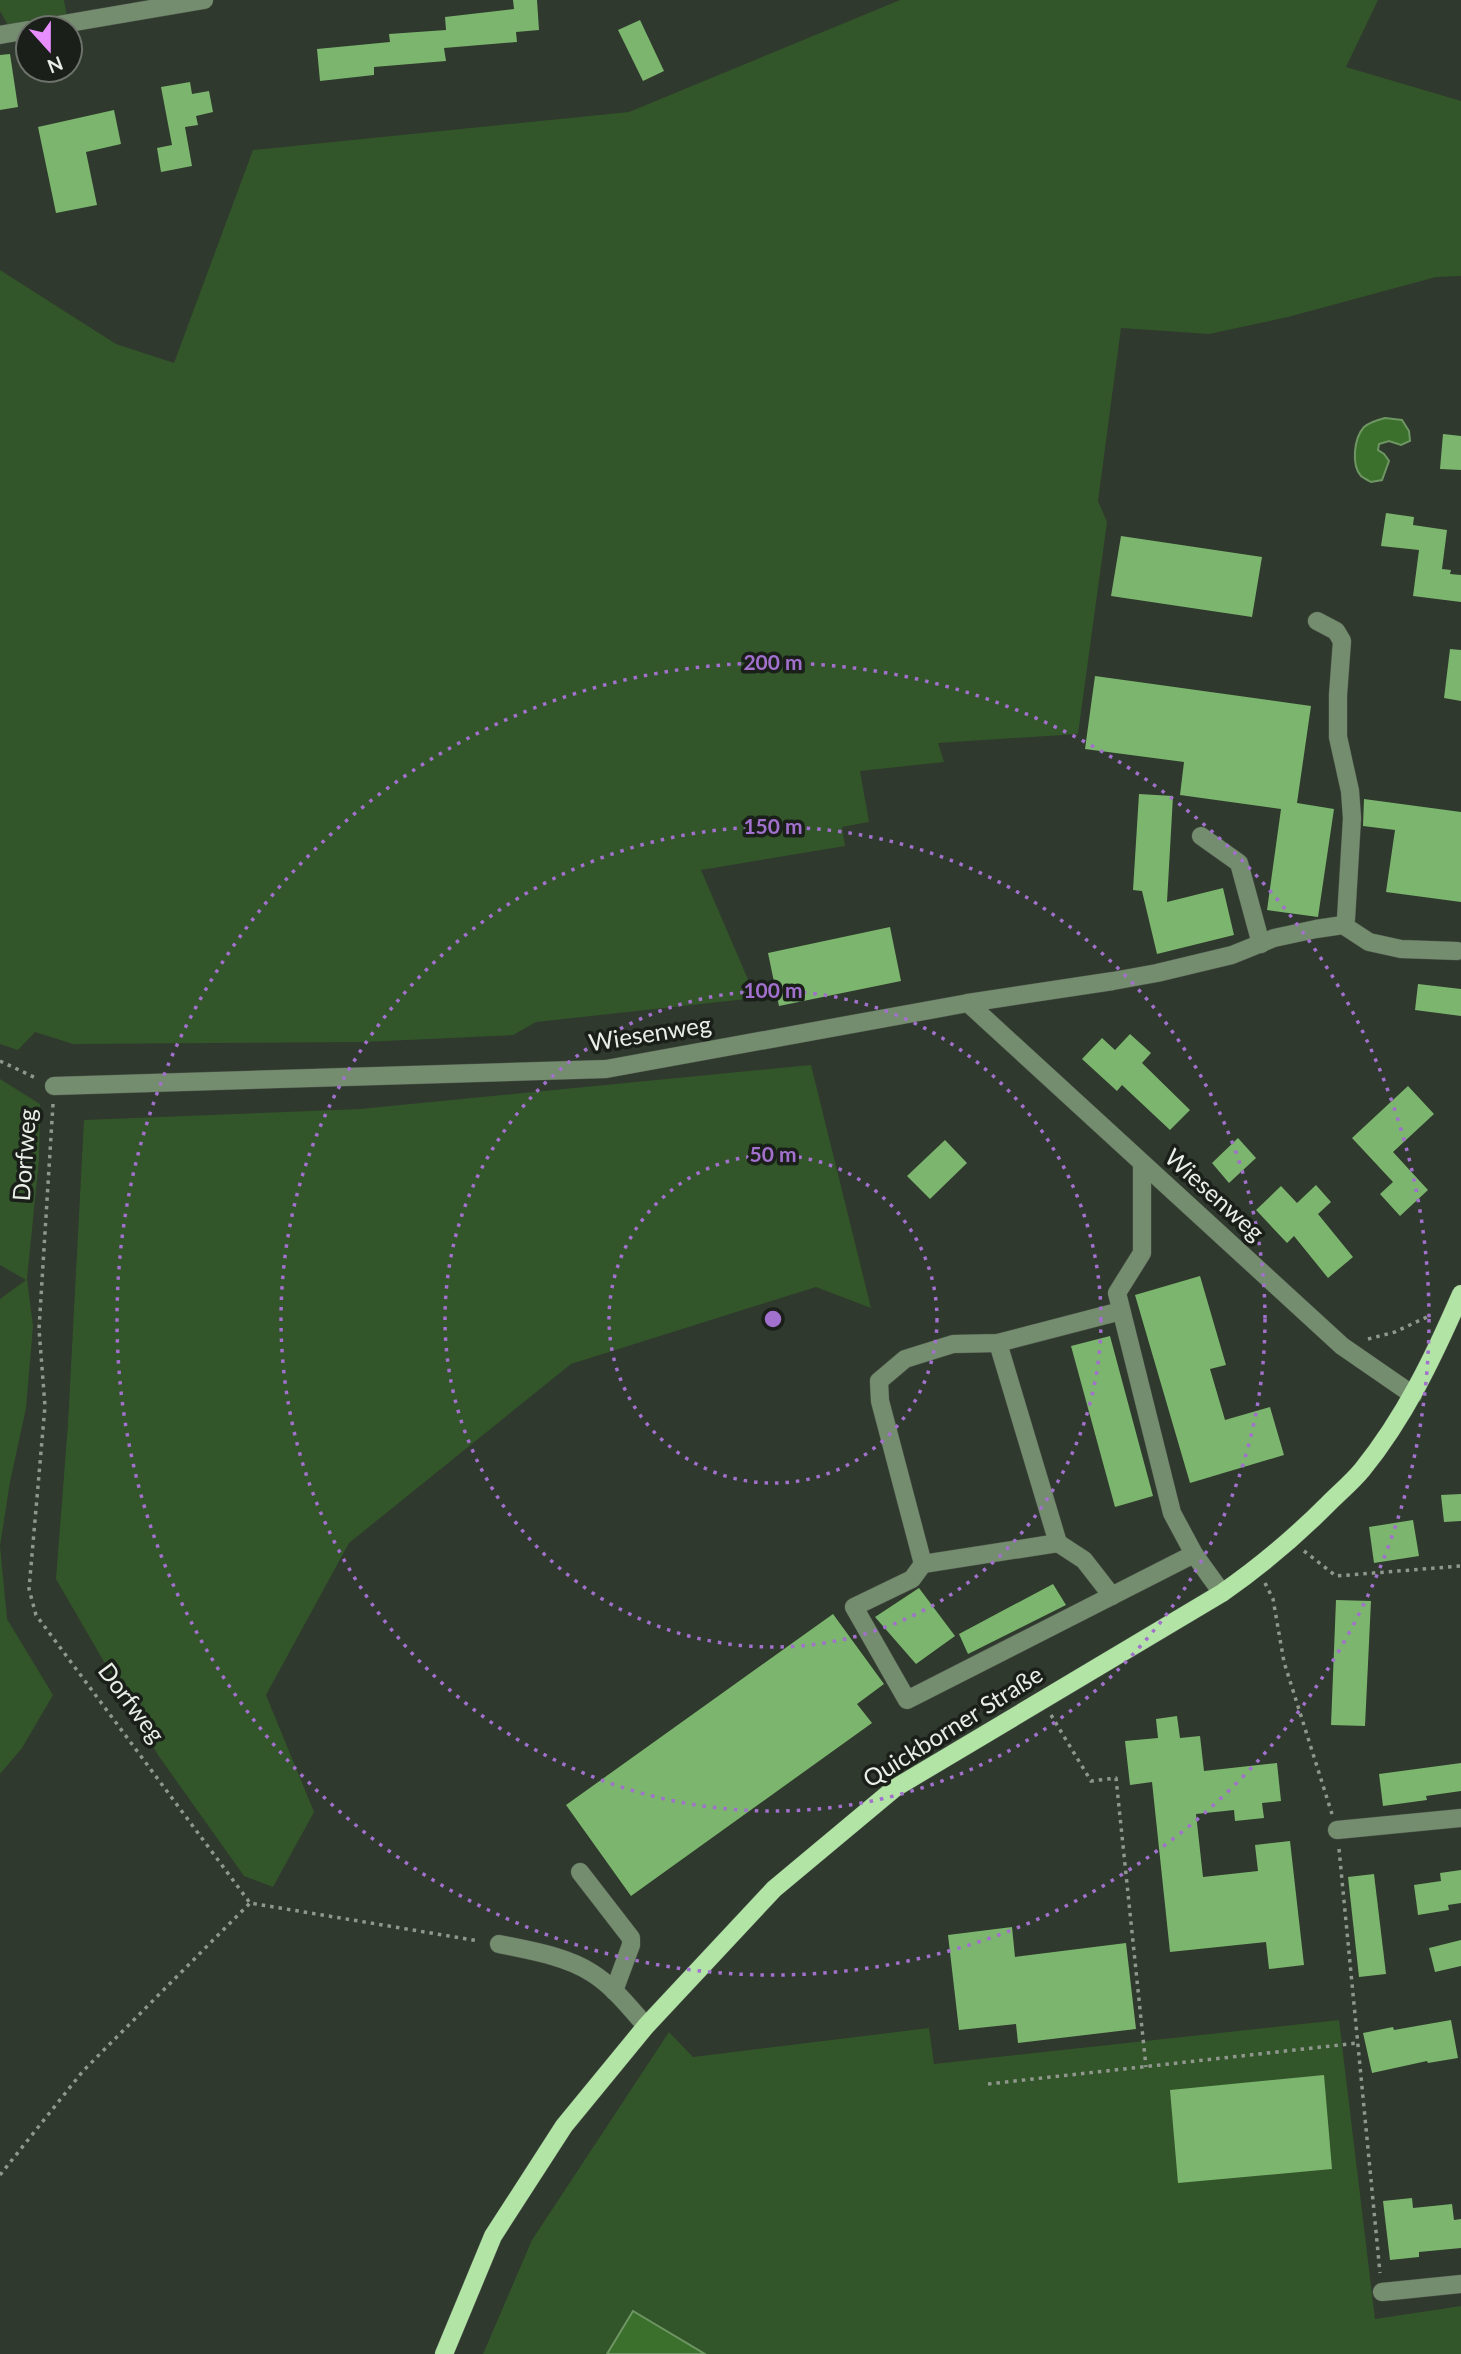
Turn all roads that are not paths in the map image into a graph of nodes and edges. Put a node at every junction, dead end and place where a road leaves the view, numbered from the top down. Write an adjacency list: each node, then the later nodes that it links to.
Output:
1 (204, 0): 2 (street)
2 (84, 20)
3 (1317, 621): 5 (street)
4 (1201, 836): 6 (street)
5 (1343, 925): 6 (street); 7 (street)
6 (1261, 944): 8 (street)
7 (1457, 951)
8 (968, 1003): 9 (street, Wiesenweg); 10 (street, Wiesenweg)
9 (54, 1086)
10 (1142, 1163): 12 (street); 14 (street, Wiesenweg)
11 (1459, 1299): 14 (main road, Quickborner Straße)
12 (1121, 1311): 13 (street); 16 (street)
13 (998, 1343): 15 (street); 17 (street)
14 (1413, 1395): 18 (main road, Quickborner Straße)
15 (1058, 1543): 17 (street); 19 (street)
16 (1194, 1554): 18 (street); 19 (street)
17 (923, 1564): 19 (street)
18 (1222, 1593): 25 (main road, Quickborner Straße)
19 (1112, 1596)
20 (1461, 1818): 21 (street)
21 (1337, 1830)
22 (580, 1872): 24 (street)
23 (499, 1944): 24 (street)
24 (614, 1991): 25 (street)
25 (646, 2026): 28 (main road, Quickborner Straße)
26 (1461, 2284): 27 (street)
27 (1382, 2292)
28 (444, 2354)

